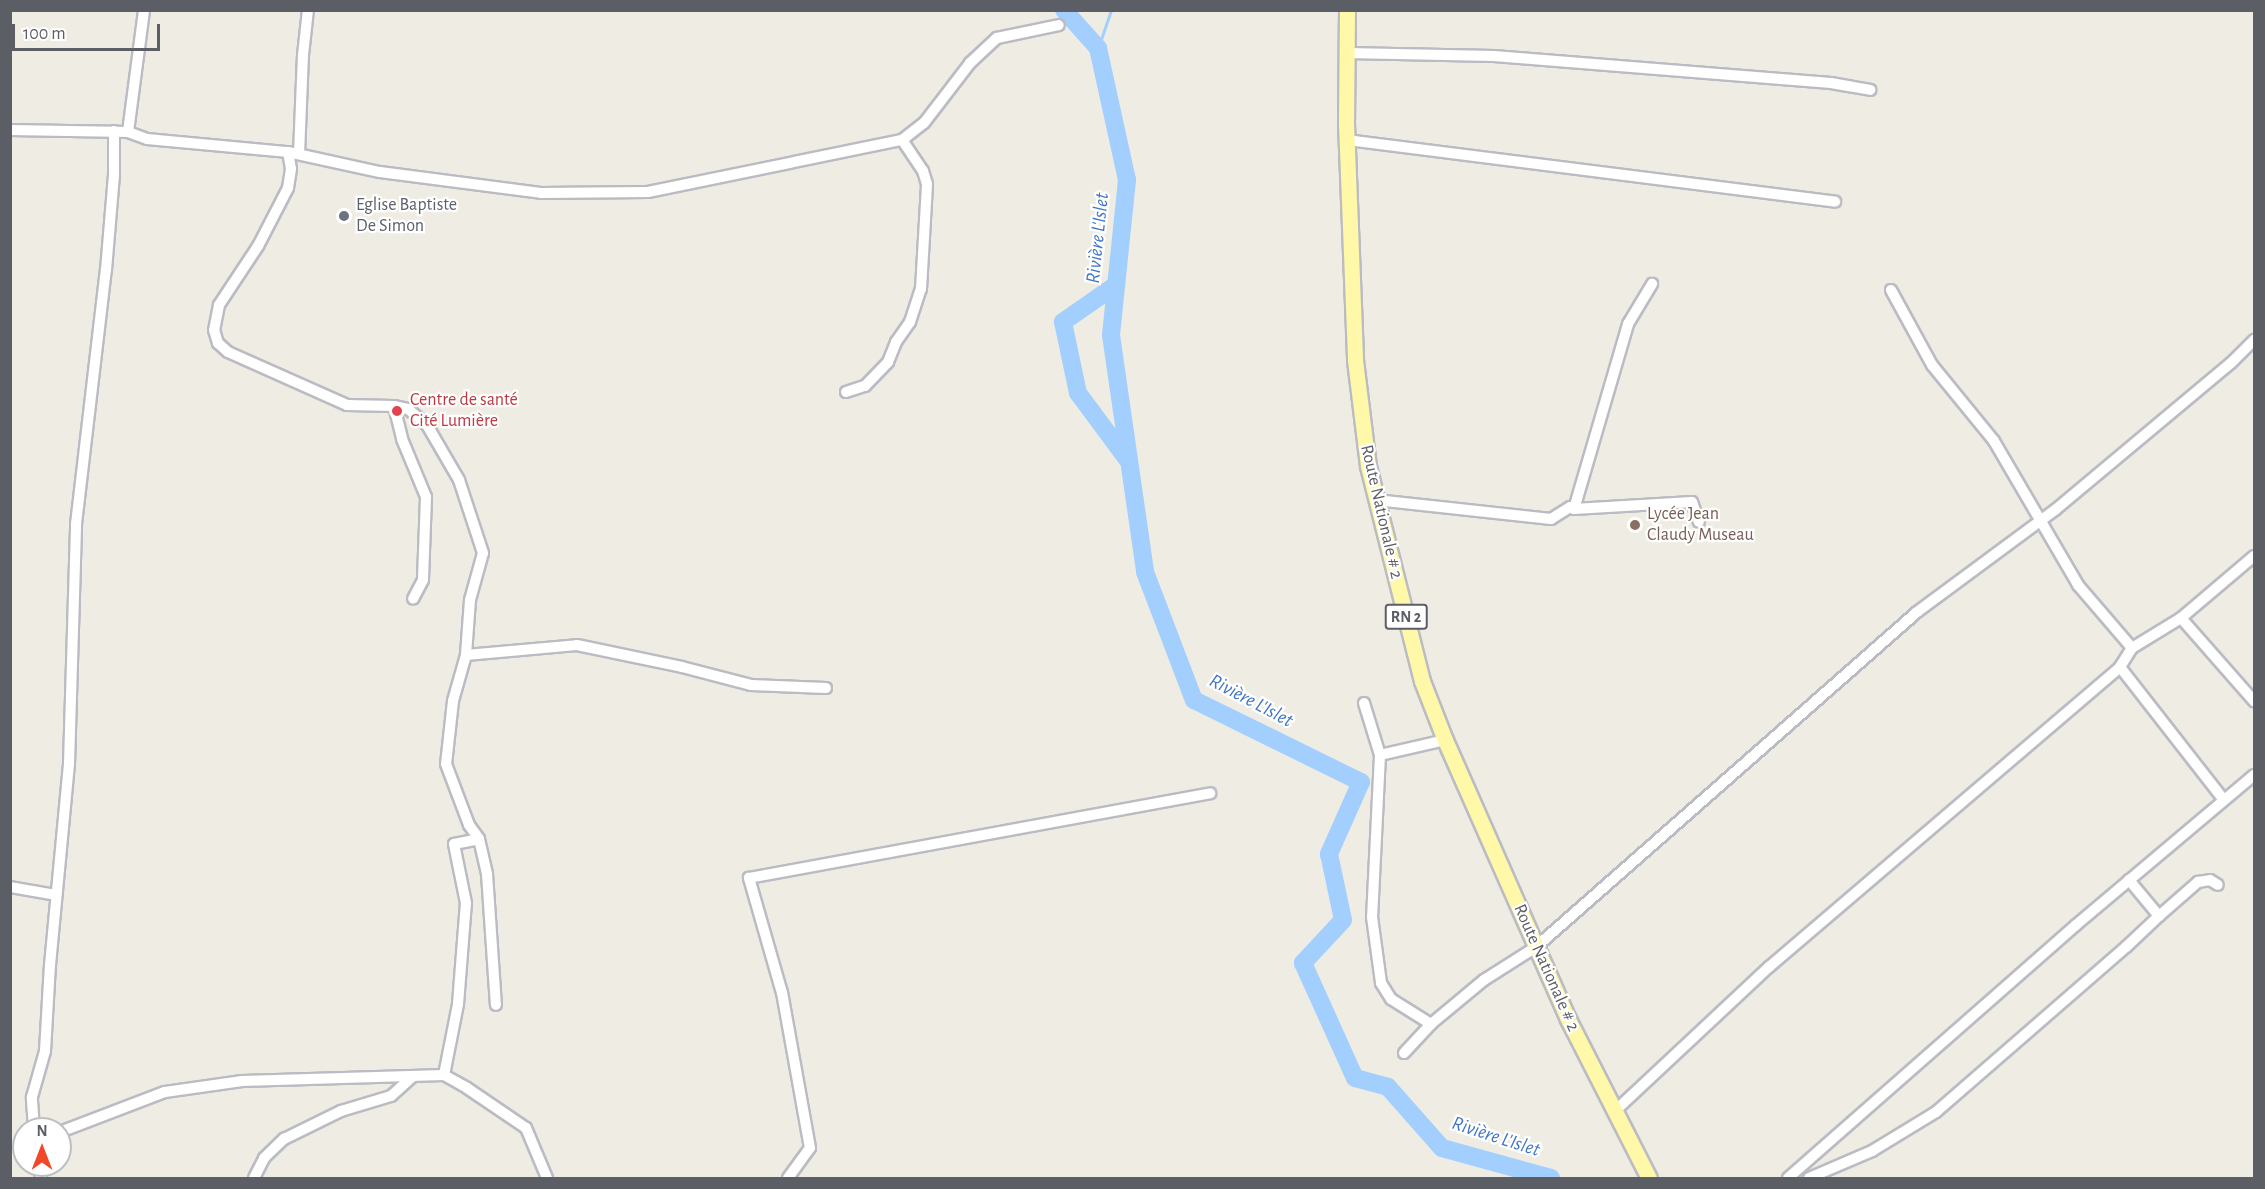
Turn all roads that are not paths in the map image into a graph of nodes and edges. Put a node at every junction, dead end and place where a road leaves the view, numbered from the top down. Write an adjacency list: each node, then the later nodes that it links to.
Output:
1 (144, 10): 9 (street)
2 (308, 10): 12 (street)
3 (1347, 10): 5 (main road, Route Nationale # 2 / RN 2)
4 (1059, 25): 10 (street)
5 (1347, 53): 6 (street); 11 (main road, Route Nationale # 2 / RN 2)
6 (1870, 90)
7 (10, 130): 8 (street)
8 (114, 131): 9 (street); 41 (street)
9 (128, 132): 12 (street)
10 (902, 140): 12 (street); 17 (street)
11 (1347, 140): 13 (street); 19 (main road, Route Nationale # 2 / RN 2)
12 (293, 153): 18 (street)
13 (1835, 202)
14 (1652, 284): 20 (street)
15 (1891, 290): 21 (street)
16 (2254, 340): 21 (street)
17 (846, 392)
18 (394, 406): 24 (street); 27 (street)
19 (1376, 500): 20 (street); 32 (main road, Route Nationale # 2 / RN 2)
20 (1574, 509): 22 (street)
21 (2040, 520): 26 (street); 43 (street)
22 (1699, 522)
23 (2254, 556): 25 (street)
24 (413, 599)
25 (2181, 618): 26 (street); 30 (street)
26 (2132, 648): 28 (street)
27 (466, 655): 29 (street); 37 (street)
28 (2120, 667): 36 (street); 49 (street)
29 (826, 688)
30 (2254, 701)
31 (1364, 703): 33 (street)
32 (1445, 740): 33 (street); 43 (main road, Route Nationale # 2 / RN 2)
33 (1380, 755): 45 (street)
34 (2254, 775): 36 (street)
35 (1210, 793): 54 (street)
36 (2223, 799): 38 (street)
37 (479, 838): 44 (street); 47 (street)
38 (2129, 880): 42 (street); 56 (street)
39 (2218, 885): 42 (street)
40 (10, 887): 41 (street)
41 (56, 895): 50 (street)
42 (2159, 916): 57 (street)
43 (1536, 947): 45 (street); 49 (main road, Route Nationale # 2 / RN 2)
44 (496, 1005)
45 (1431, 1024): 46 (street)
46 (1404, 1053)
47 (444, 1075): 48 (street); 53 (street)
48 (412, 1077): 51 (street); 52 (street)
49 (1615, 1111): 55 (main road, Route Nationale # 2 / RN 2)
50 (33, 1117)
51 (72, 1127)
52 (254, 1179)
53 (547, 1179)
54 (788, 1179)
55 (1648, 1179)
56 (1788, 1179)
57 (1809, 1179)

